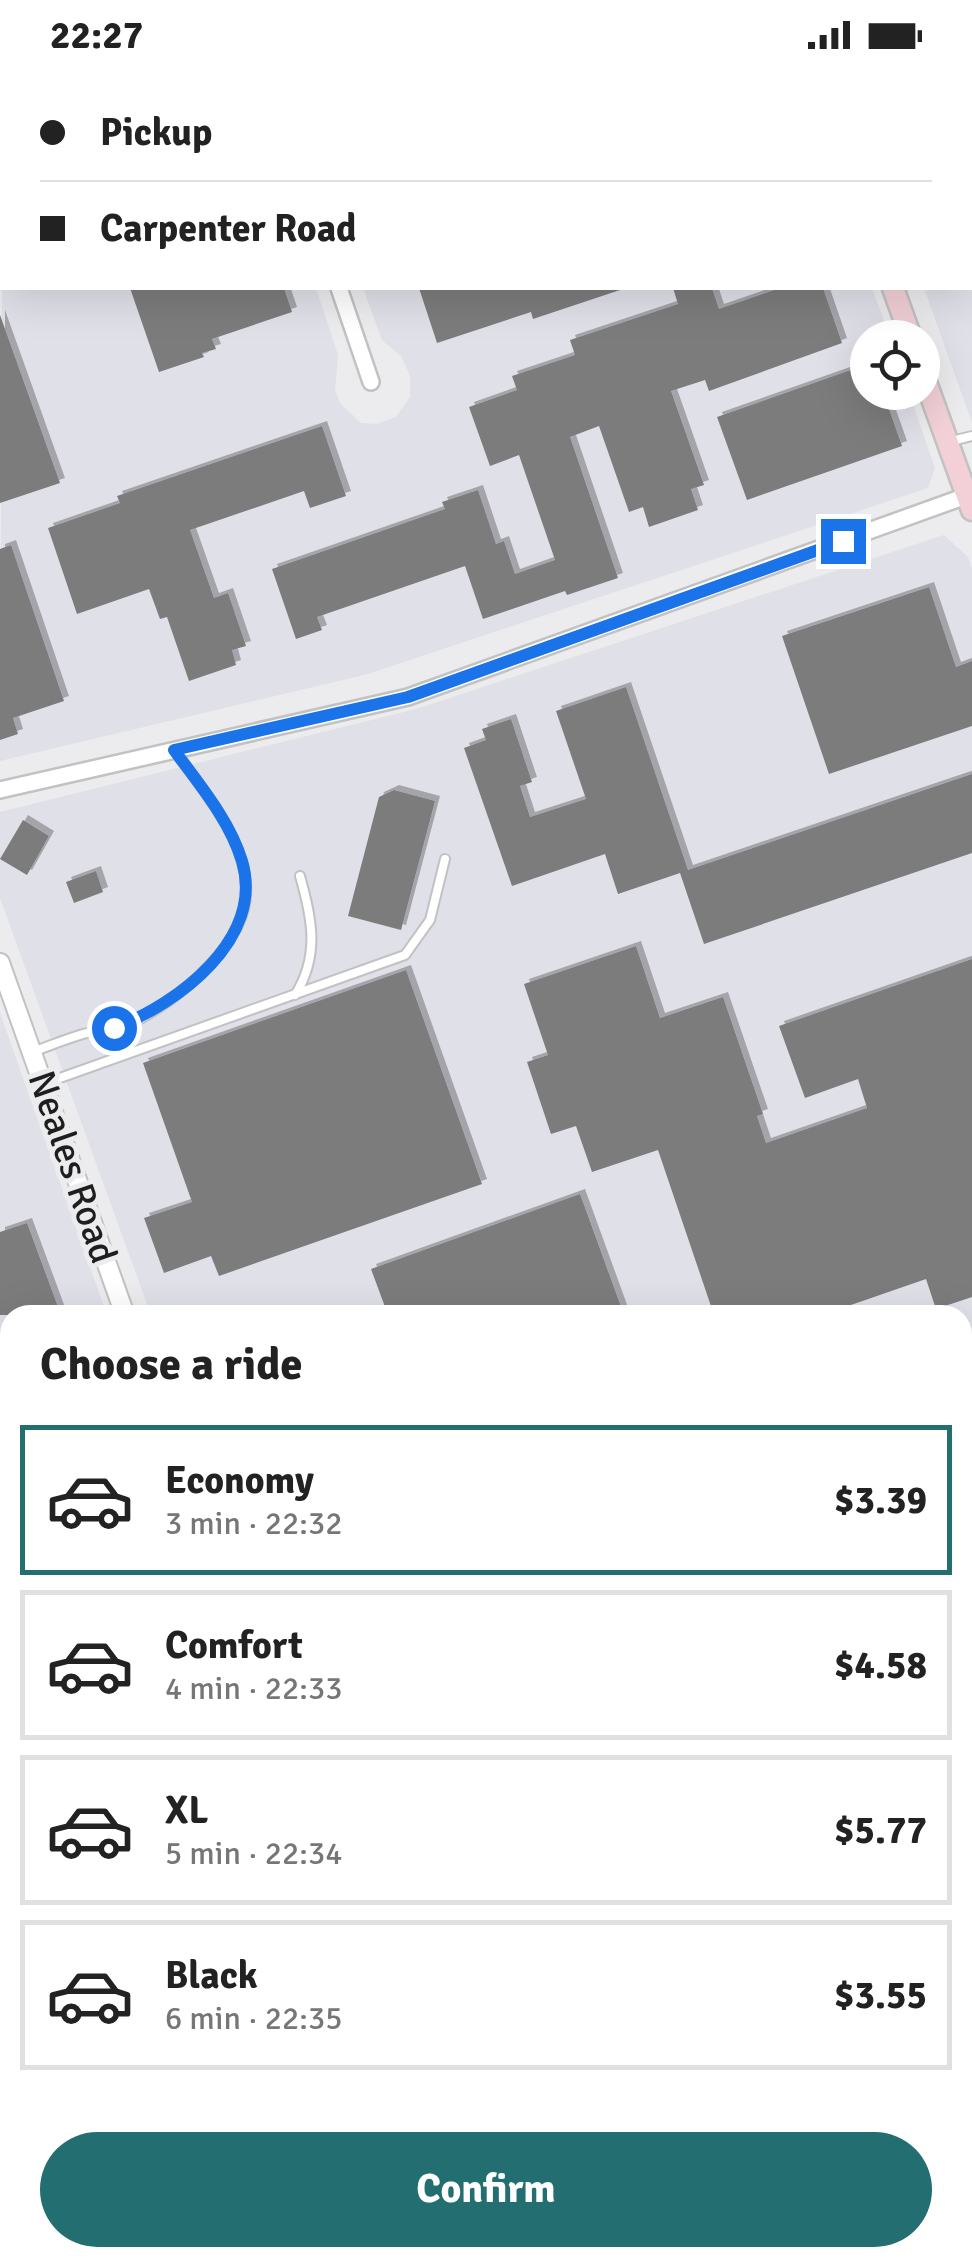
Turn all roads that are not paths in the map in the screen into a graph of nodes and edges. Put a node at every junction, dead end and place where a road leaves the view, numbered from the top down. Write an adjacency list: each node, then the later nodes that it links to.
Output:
1 (340, 290): 4 (street)
2 (894, 290): 3 (main road)
3 (905, 320)
4 (371, 382)
5 (936, 410): 7 (main road)
6 (972, 436): 7 (lane)
7 (947, 442): 8 (main road)
8 (969, 503): 9 (street)
9 (174, 750): 10 (street); 15 (lane)
10 (0, 790)
11 (444, 859): 14 (lane)
12 (300, 876): 14 (lane)
13 (0, 963): 15 (street, Neales Road)
14 (295, 995): 16 (lane)
15 (32, 1052): 16 (street, Neales Road)
16 (44, 1084): 17 (street, Neales Road)
17 (121, 1305)

